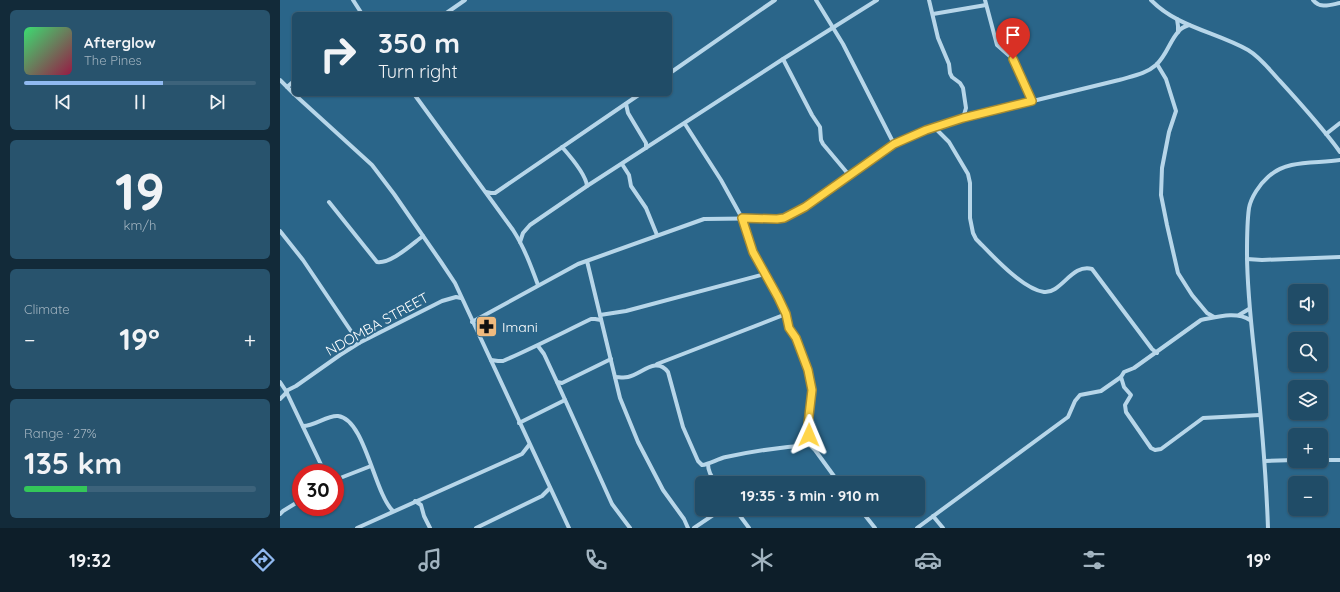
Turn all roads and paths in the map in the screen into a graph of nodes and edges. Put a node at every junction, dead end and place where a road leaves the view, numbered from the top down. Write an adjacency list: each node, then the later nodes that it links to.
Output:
1 (353, 0): 11 (street)
2 (465, 0): 12 (street)
3 (775, 0): 20 (street)
4 (816, 0): 16 (street)
5 (877, 0): 16 (street)
6 (929, 0): 13 (street)
7 (1151, 0): 14 (street)
8 (1313, 0): 10 (street)
9 (986, 2): 13 (street); 28 (street)
10 (1340, 3)
11 (361, 12)
12 (448, 12)
13 (933, 14): 30 (street)
14 (1177, 19): 15 (street); 17 (street)
15 (1189, 24): 17 (street); 34 (street)
16 (833, 28): 18 (street); 35 (street)
17 (1178, 32): 19 (street)
18 (783, 59): 32 (street); 41 (street)
19 (1157, 64): 28 (street); 64 (street)
20 (672, 72)
21 (280, 80): 23 (street)
22 (292, 83): 23 (street)
23 (288, 88): 24 (street)
24 (292, 92)
25 (296, 96): 52 (street)
26 (415, 96): 43 (street)
27 (637, 96): 29 (street)
28 (1032, 101): 30 (street)
29 (626, 104): 36 (street); 37 (street)
30 (963, 118): 33 (street)
31 (1340, 123): 34 (street)
32 (685, 124): 37 (street); 47 (street)
33 (935, 128): 35 (street); 70 (street)
34 (1326, 134): 38 (street)
35 (894, 144): 41 (street)
36 (562, 147): 42 (street); 44 (street)
37 (646, 148): 40 (street)
38 (1340, 152)
39 (1340, 160): 55 (street)
40 (622, 164): 42 (street); 51 (street)
41 (849, 175): 47 (street)
42 (587, 186): 50 (street)
43 (486, 191): 44 (street); 45 (street)
44 (495, 193): 45 (street)
45 (492, 201): 48 (street)
46 (329, 202): 52 (street)
47 (742, 218): 51 (street); 57 (street)
48 (513, 230): 50 (street); 53 (street)
49 (280, 231): 68 (street)
50 (523, 232): 53 (street)
51 (657, 235): 56 (street)
52 (422, 236): 59 (street)
53 (520, 242): 58 (street)
54 (1340, 257): 55 (street)
55 (1247, 259): 60 (street)
56 (587, 261): 58 (street); 62 (street)
57 (765, 274): 61 (street); 62 (street)
58 (538, 285): 67 (street)
59 (461, 298): 67 (street); 68 (street, NDOMBA STREET)
60 (1250, 309): 63 (street); 66 (street)
61 (786, 314): 73 (street); 85 (street)
62 (600, 315): 65 (street)
63 (1239, 315): 64 (street); 66 (street)
64 (1214, 317): 70 (street)
65 (601, 320): 69 (street); 71 (street)
66 (1250, 320): 81 (street)
67 (472, 322): 72 (street)
68 (359, 343): 78 (street, NDOMBA STREET)
69 (538, 346): 72 (street); 77 (street)
70 (1155, 354): 75 (street)
71 (611, 359): 74 (street); 77 (street)
72 (491, 360): 82 (street)
73 (655, 365): 74 (street); 91 (street)
74 (615, 377): 110 (street)
75 (1121, 377): 81 (street); 104 (street)
76 (280, 382): 78 (street)
77 (557, 382): 80 (street)
78 (286, 392): 79 (street, NDOMBA STREET); 83 (street)
79 (280, 399)
80 (565, 400): 82 (street); 109 (street)
81 (1260, 415): 89 (street)
82 (519, 423): 84 (street)
83 (303, 426): 90 (street); 92 (street)
84 (529, 445): 96 (street); 97 (street)
85 (810, 445): 91 (street); 95 (street)
86 (1288, 460): 89 (street)
87 (1328, 460): 88 (street)
88 (1340, 460)
89 (1265, 461): 116 (street)
90 (321, 464)
91 (708, 464): 94 (street)
92 (371, 466): 93 (street); 99 (street)
93 (344, 476)
94 (711, 476)
95 (834, 476)
96 (550, 488): 107 (street); 108 (street)
97 (414, 501): 99 (street); 106 (street)
98 (292, 506): 100 (street)
99 (393, 511): 105 (street)
100 (280, 514)
101 (712, 516): 111 (street)
102 (740, 516): 112 (street)
103 (866, 516): 113 (street)
104 (934, 516): 114 (street); 115 (street)
105 (357, 528)
106 (430, 528)
107 (476, 528)
108 (569, 528)
109 (630, 528)
110 (688, 528)
111 (694, 528)
112 (749, 528)
113 (875, 528)
114 (917, 528)
115 (942, 528)
116 (1268, 528)

